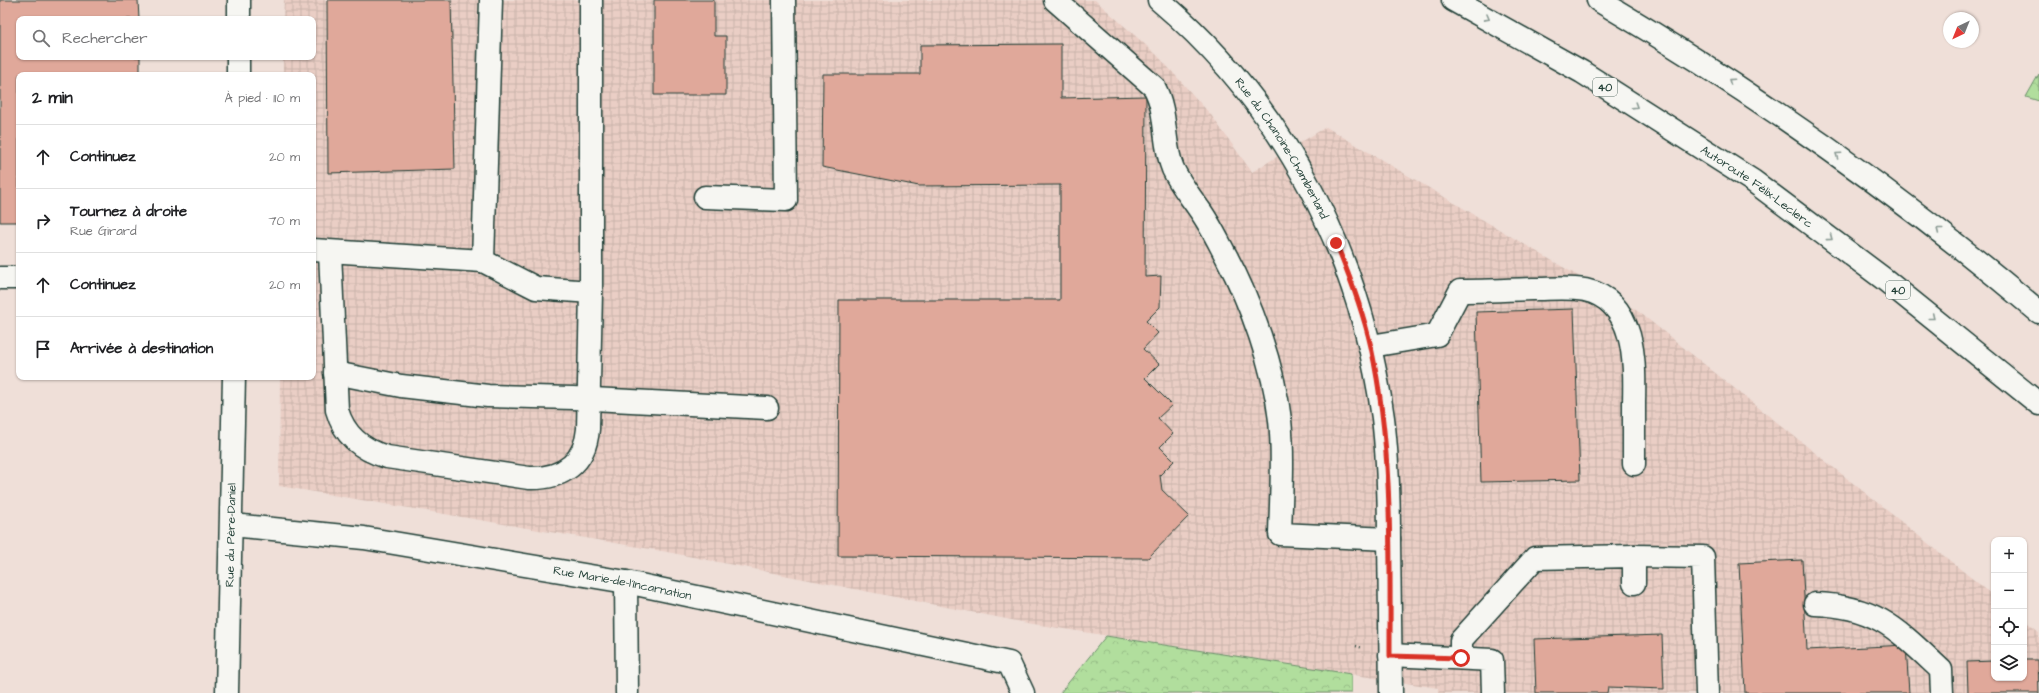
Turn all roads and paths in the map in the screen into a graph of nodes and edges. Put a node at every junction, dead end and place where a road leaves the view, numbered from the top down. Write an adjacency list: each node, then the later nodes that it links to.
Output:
1 (239, 0): 9 (main road)
2 (491, 0): 15 (main road)
3 (591, 0): 18 (main road)
4 (784, 0): 12 (main road)
5 (1054, 0): 29 (main road)
6 (1159, 0): 21 (main road, Rue du Chanoine-Chamberland)
7 (1453, 0): 25 (main road, Autoroute Félix-Leclerc / 40, one-way to 25)
8 (1598, 0): 14 (main road, one-way to 8)
9 (239, 16)
10 (238, 60): 11 (main road)
11 (238, 72)
12 (705, 197)
13 (322, 251): 15 (main road); 22 (main road)
14 (1970, 254): 19 (main road); 20 (main road)
15 (483, 261): 18 (main road)
16 (0, 278): 17 (main road)
17 (16, 278)
18 (591, 292): 24 (main road)
19 (2039, 303)
20 (2039, 312)
21 (1370, 346): 27 (main road); 29 (main road, Rue du Chanoine-Chamberland)
22 (335, 374): 24 (main road); 24 (main road)
23 (234, 380): 28 (main road, Rue du Père-Daniel)
24 (589, 400): 26 (main road)
25 (2039, 404)
26 (767, 408)
27 (1634, 464)
28 (232, 525): 31 (main road, Rue Marie-de-l'Incarnation); 36 (main road, Rue du Père-Daniel)
29 (1389, 539): 34 (main road, Rue du Chanoine-Chamberland)
30 (1634, 556): 32 (main road); 35 (main road); 41 (main road)
31 (626, 582): 37 (main road); 38 (main road, Rue Marie-de-l'Incarnation)
32 (1634, 583)
33 (1815, 604): 42 (main road)
34 (1390, 656): 35 (main road); 39 (main road, Rue du Chanoine-Chamberland)
35 (1461, 658): 40 (main road)
36 (226, 693)
37 (627, 693)
38 (1022, 693)
39 (1391, 693)
40 (1493, 693)
41 (1707, 693)
42 (1942, 693)

